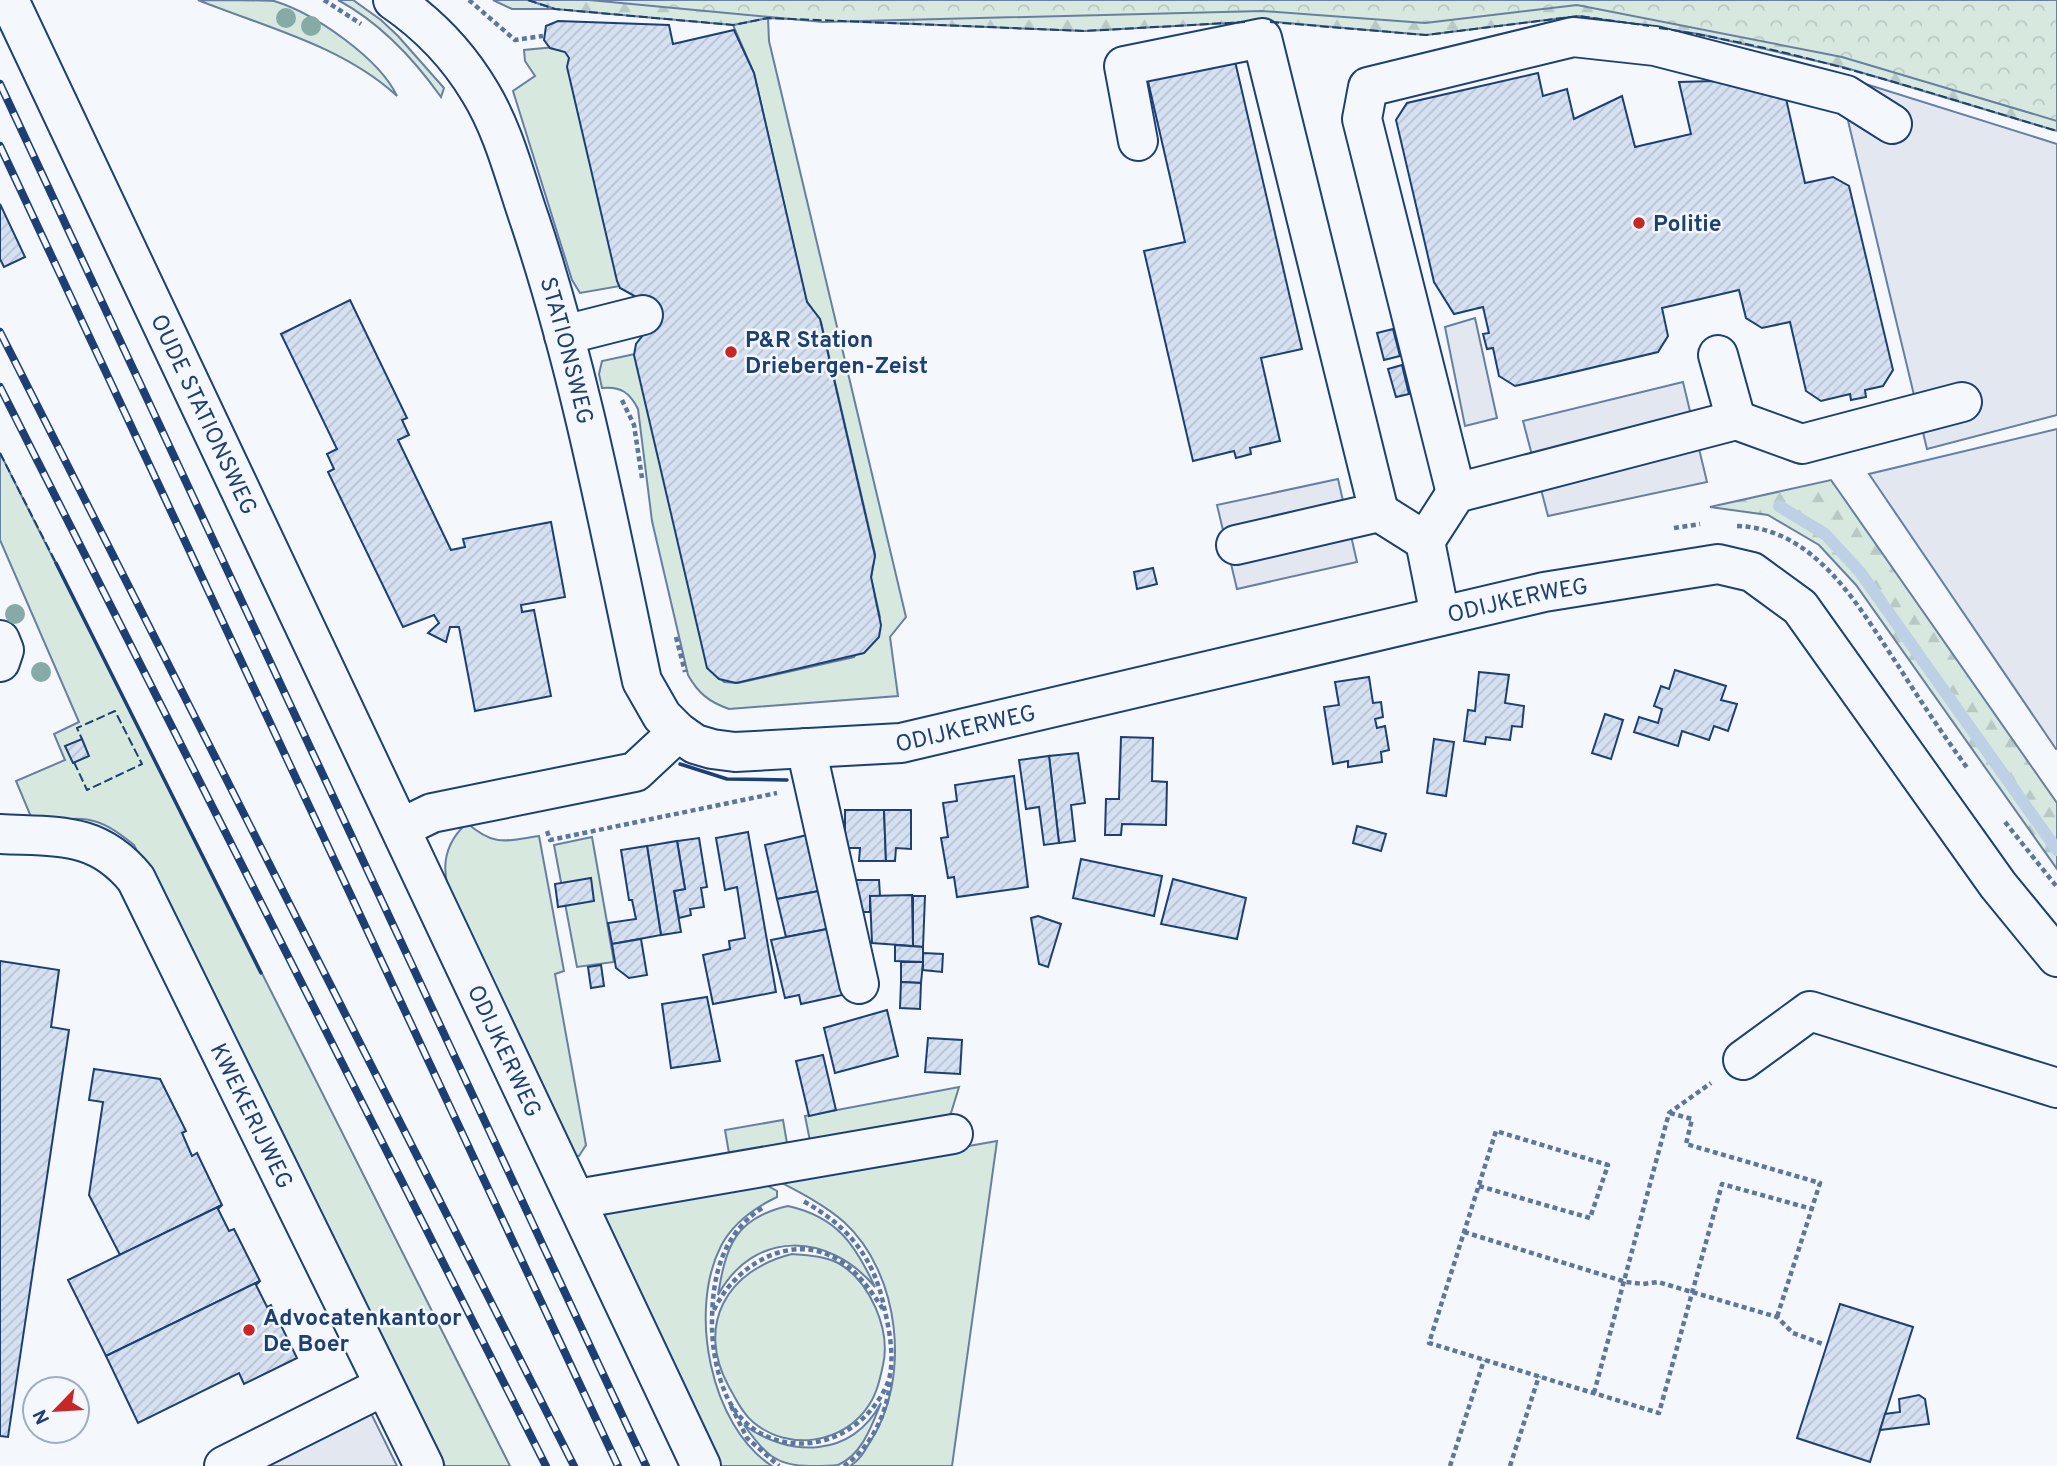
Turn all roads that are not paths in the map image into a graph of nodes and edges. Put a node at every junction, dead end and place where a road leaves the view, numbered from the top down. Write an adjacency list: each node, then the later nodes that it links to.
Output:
1 (9, 0): 19 (street, OUDE STATIONSWEG)
2 (393, 0): 6 (street, STATIONSWEG)
3 (1892, 124): 10 (street)
4 (1138, 141): 11 (street)
5 (643, 315): 6 (street)
6 (564, 335): 17 (street, STATIONSWEG)
7 (1718, 355): 9 (street)
8 (1962, 402): 9 (street)
9 (1736, 420): 10 (street)
10 (1456, 493): 12 (street)
11 (1379, 512): 12 (street); 13 (street)
12 (1425, 541): 14 (street)
13 (1236, 545)
14 (1440, 616): 18 (street, ODIJKERWEG); 21 (street, ODIJKERWEG)
15 (0, 640): 16 (street)
16 (0, 662)
17 (678, 732): 18 (street, ODIJKERWEG); 19 (street)
18 (806, 748): 22 (street)
19 (401, 828): 26 (street, ODIJKERWEG)
20 (0, 834): 27 (street, KWEKERIJWEG)
21 (2057, 957)
22 (859, 984)
23 (1744, 1060): 24 (street)
24 (2057, 1088)
25 (953, 1134): 26 (street)
26 (577, 1199): 30 (street, ODIJKERWEG)
27 (384, 1386): 28 (street); 29 (street, KWEKERIJWEG)
28 (224, 1466)
29 (424, 1466)
30 (701, 1466)

